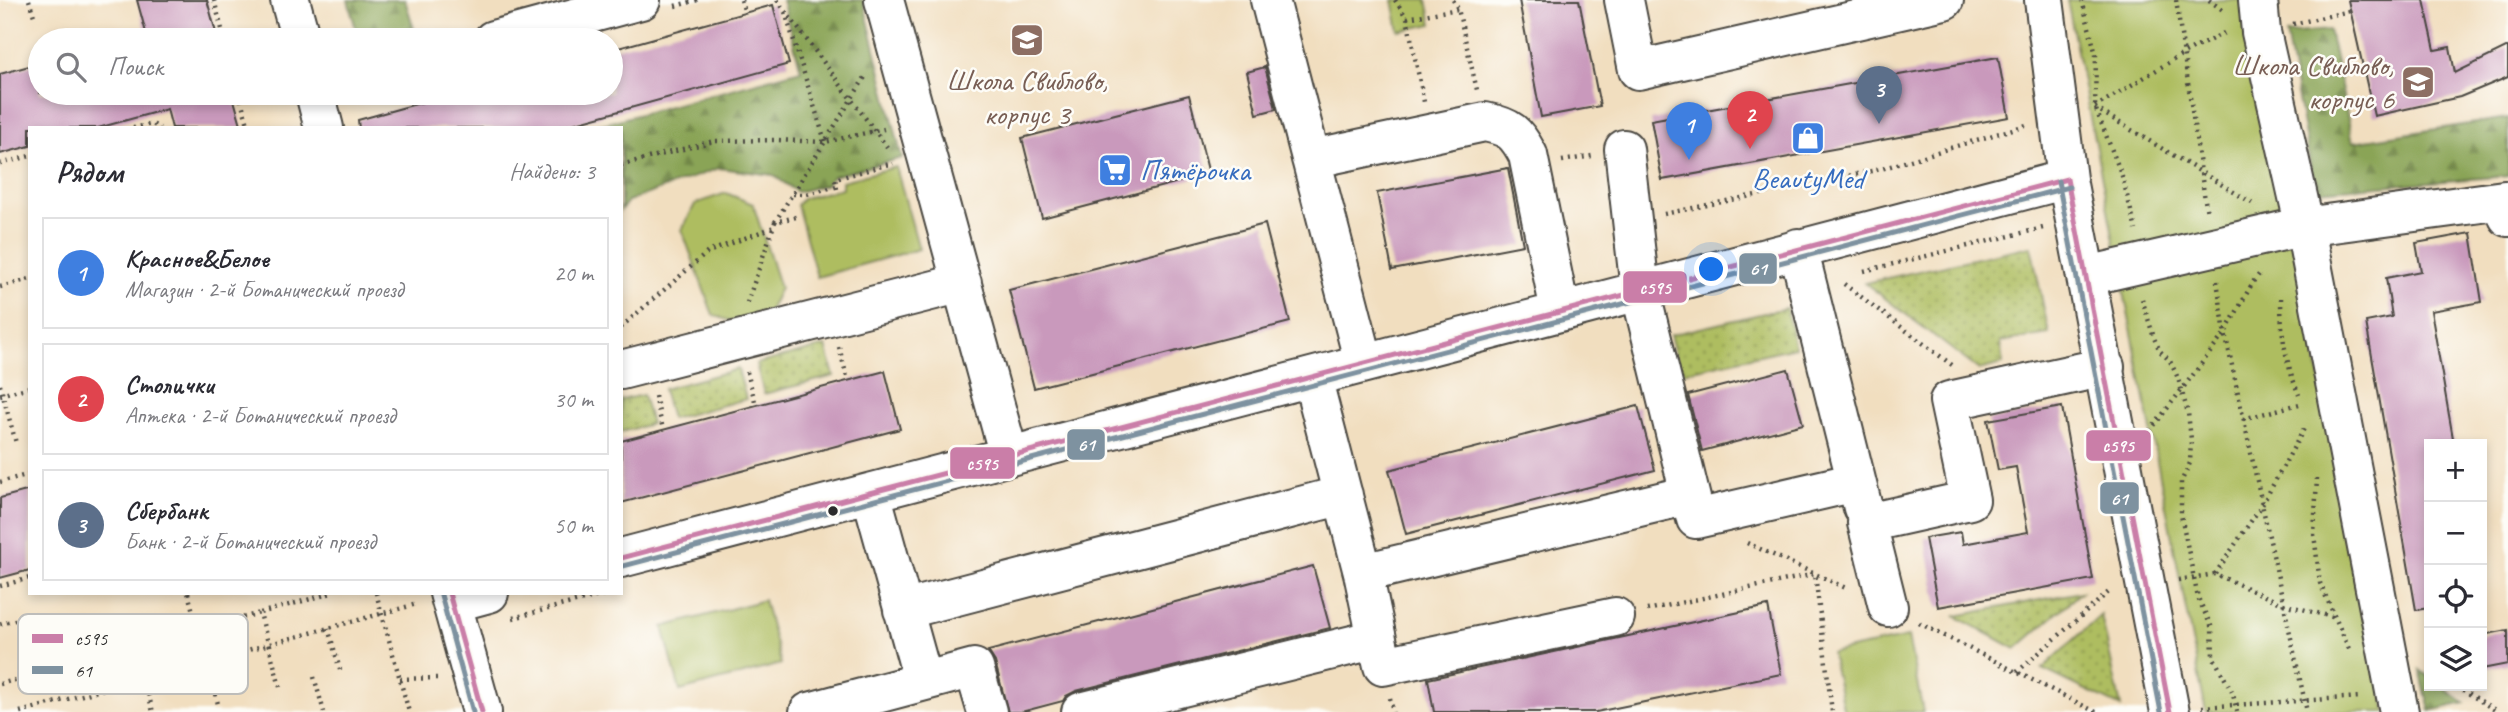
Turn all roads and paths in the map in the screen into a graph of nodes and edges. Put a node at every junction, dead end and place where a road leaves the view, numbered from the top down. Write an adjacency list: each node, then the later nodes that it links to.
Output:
1 (29, 0): 20 (path)
2 (214, 0): 23 (path)
3 (290, 0): 24 (street)
4 (641, 0): 25 (street)
5 (741, 0): 19 (path)
6 (777, 0): 16 (path)
7 (884, 0): 63 (street)
8 (1270, 0): 43 (street)
9 (1395, 0): 21 (path)
10 (1453, 0): 17 (path)
11 (1624, 0): 12 (street)
12 (1944, 0)
13 (2043, 0): 50 (street)
14 (2082, 0): 31 (path)
15 (2176, 0): 26 (path)
16 (784, 9): 28 (path); 40 (path)
17 (1458, 9): 21 (path); 34 (path)
18 (2350, 11): 22 (path)
19 (745, 13)
20 (34, 16)
21 (1407, 18): 39 (path)
22 (2250, 21): 26 (path); 56 (street)
23 (222, 28)
24 (298, 28)
25 (537, 28)
26 (2183, 54): 31 (path); 49 (path)
27 (871, 68): 28 (path)
28 (851, 99): 38 (path); 40 (path)
29 (244, 105): 35 (path)
30 (318, 105): 36 (street)
31 (2095, 107): 32 (path); 49 (path); 59 (path)
32 (2087, 110)
33 (2038, 121): 54 (path)
34 (1485, 122): 39 (street); 47 (street)
35 (249, 126)
36 (323, 126)
37 (895, 126): 38 (path)
38 (874, 131): 40 (path); 44 (path)
39 (1431, 134): 43 (street)
40 (825, 142): 46 (path); 51 (path)
41 (1624, 149): 47 (path); 54 (street)
42 (28, 157): 45 (path)
43 (1311, 159): 72 (street)
44 (897, 162): 48 (path); 51 (path)
45 (0, 164)
46 (623, 164)
47 (1531, 168): 67 (street)
48 (899, 169)
49 (2201, 173): 56 (path); 57 (path)
50 (2067, 179): 58 (street); 60 (street)
51 (793, 194): 55 (path)
52 (2507, 205): 56 (street)
53 (800, 216): 55 (path)
54 (1633, 220): 66 (street)
55 (775, 225): 68 (path); 71 (path)
56 (2301, 228): 57 (street); 69 (path); 83 (street)
57 (2211, 246): 59 (street); 69 (path)
58 (1798, 248): 66 (street); 95 (street)
59 (2133, 265): 60 (street); 79 (path)
60 (2087, 276): 73 (street)
61 (1836, 278): 80 (path)
62 (28, 280): 64 (path)
63 (962, 283): 71 (street); 91 (street)
64 (0, 287)
65 (2280, 288): 83 (path)
66 (1640, 290): 67 (street); 98 (street)
67 (1560, 312): 72 (street)
68 (623, 325)
69 (2225, 333): 79 (path); 86 (path)
70 (836, 335): 76 (path)
71 (740, 356): 74 (street); 84 (path)
72 (1364, 363): 75 (street)
73 (2105, 367): 80 (street); 143 (street)
74 (623, 370)
75 (1312, 377): 91 (street); 97 (street)
76 (848, 380)
77 (0, 385): 82 (path)
78 (28, 388): 82 (path)
79 (2182, 390): 89 (path); 142 (path)
80 (1989, 393): 100 (street)
81 (654, 394): 87 (path)
82 (1, 395): 90 (path)
83 (2320, 399): 85 (path); 86 (path); 140 (street)
84 (755, 405)
85 (2305, 413)
86 (2243, 419): 99 (path)
87 (663, 429)
88 (2310, 433): 99 (path)
89 (2143, 440)
90 (16, 443)
91 (1009, 456): 96 (street)
92 (28, 475): 94 (path)
93 (2317, 476): 125 (path)
94 (0, 482)
95 (1856, 482): 98 (street); 100 (street)
96 (870, 493): 101 (street); 113 (street)
97 (1343, 495): 102 (street); 113 (street)
98 (1689, 495): 102 (street)
99 (2262, 505): 103 (path); 139 (path)
100 (1867, 523): 112 (street)
101 (623, 557)
102 (1363, 573): 122 (street)
103 (2215, 574)
104 (28, 579): 105 (path)
105 (0, 586)
106 (189, 595): 116 (path)
107 (325, 595): 114 (path)
108 (377, 595): 115 (path)
109 (593, 595): 111 (path)
110 (441, 599): 111 (street); 115 (path); 148 (street)
111 (499, 606)
112 (1888, 607)
113 (903, 610): 131 (street)
114 (260, 613): 117 (path); 123 (path)
115 (382, 613): 121 (path); 130 (path)
116 (194, 614)
117 (248, 616)
118 (1615, 617): 122 (street); 152 (path)
119 (18, 619): 120 (path)
120 (0, 624)
121 (328, 628): 123 (path); 126 (path)
122 (1377, 639): 151 (street)
123 (269, 644): 124 (path); 134 (path)
124 (248, 650)
125 (2350, 652)
126 (340, 670)
127 (314, 677): 146 (path)
128 (443, 678): 130 (path)
129 (18, 679): 132 (path)
130 (400, 679): 147 (path)
131 (923, 680): 149 (street); 150 (street)
132 (0, 684)
133 (2359, 684): 140 (path)
134 (281, 687)
135 (2465, 691): 154 (path)
136 (86, 694): 144 (path)
137 (148, 694): 145 (path)
138 (215, 694): 141 (path)
139 (2305, 702): 140 (path); 142 (path); 153 (path)
140 (2379, 702)
141 (218, 704)
142 (2236, 709): 143 (path)
143 (2173, 710)
144 (20, 712)
145 (153, 712)
146 (324, 712)
147 (408, 712)
148 (482, 712)
149 (809, 712)
150 (987, 712)
151 (1081, 712)
152 (1832, 712)
153 (2306, 712)
154 (2498, 712)

